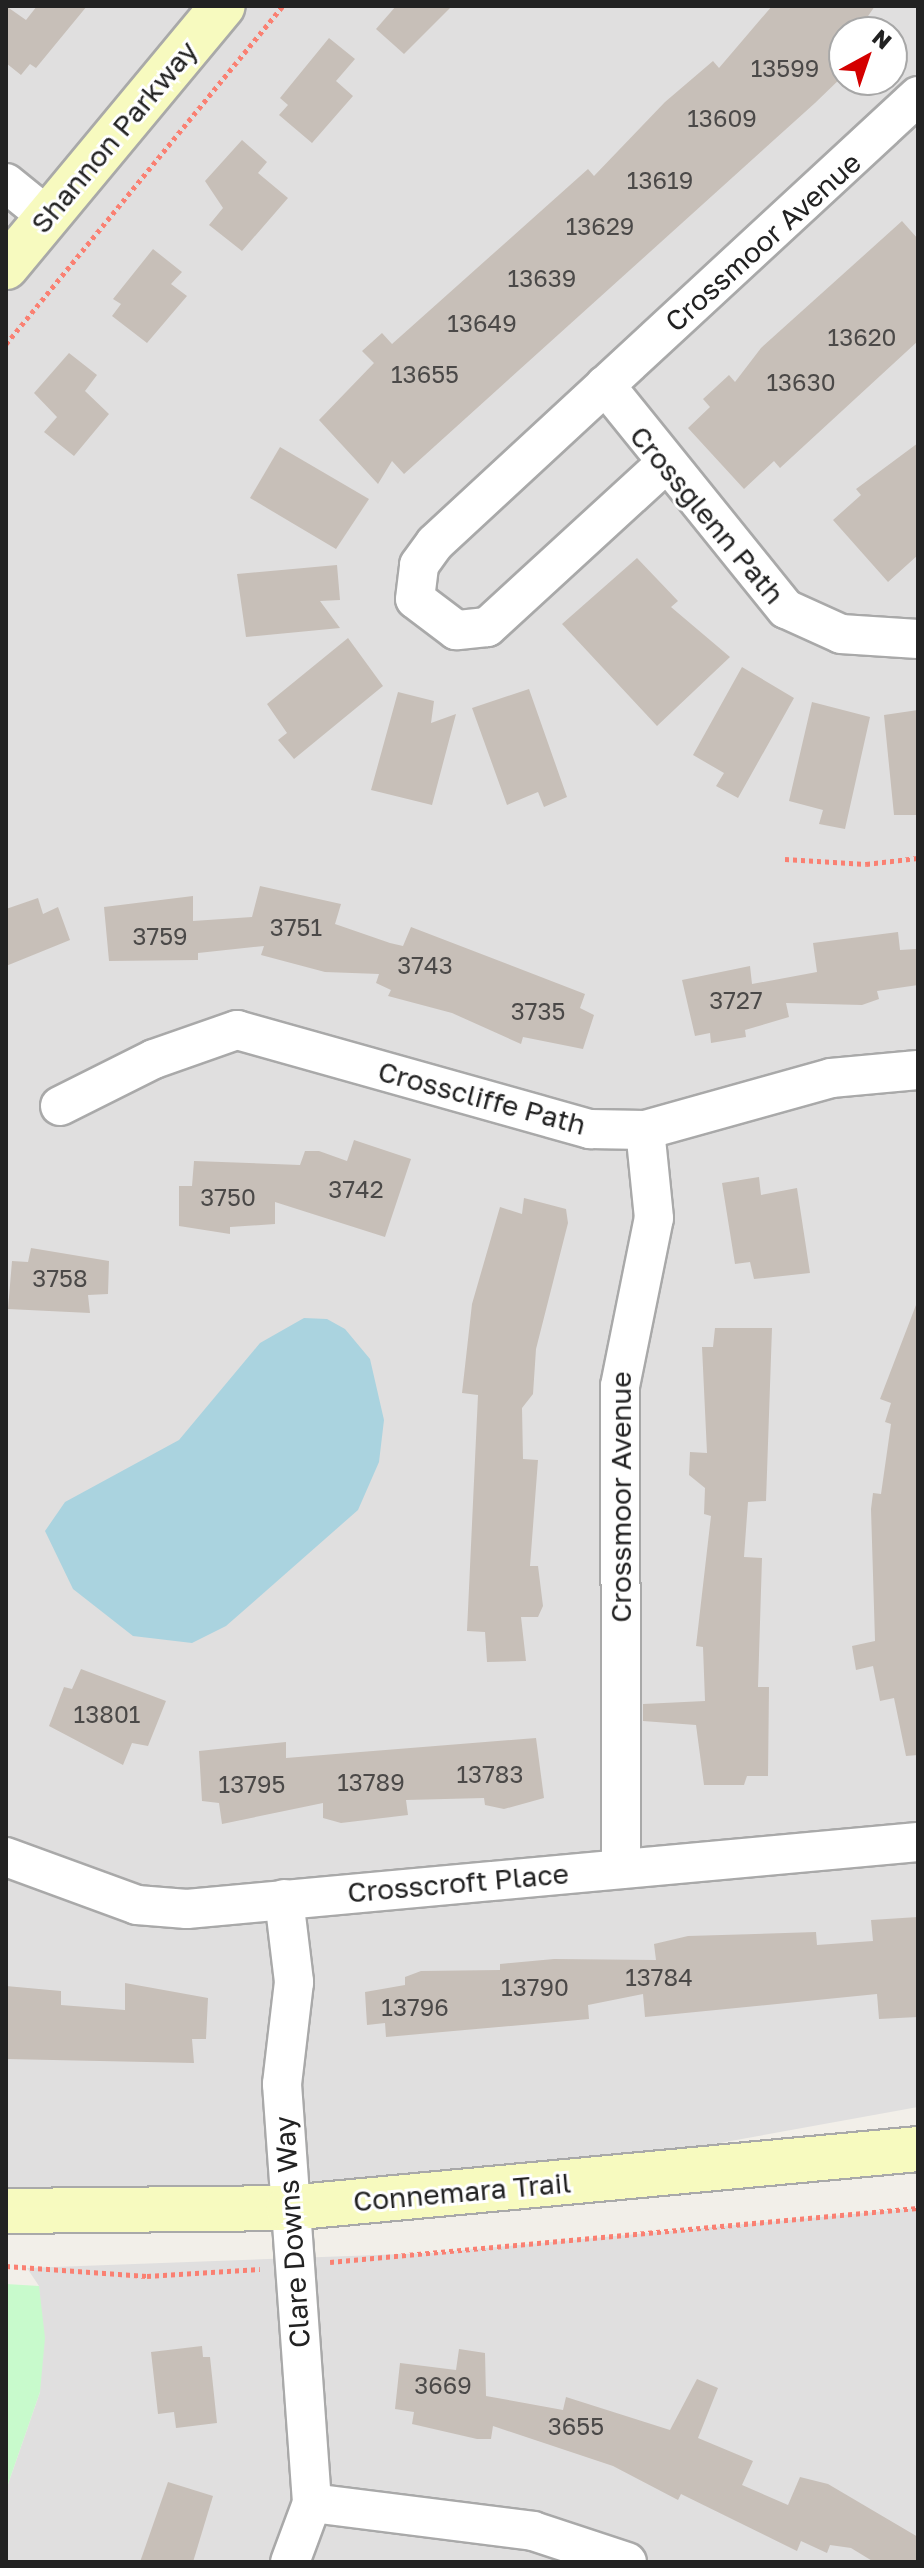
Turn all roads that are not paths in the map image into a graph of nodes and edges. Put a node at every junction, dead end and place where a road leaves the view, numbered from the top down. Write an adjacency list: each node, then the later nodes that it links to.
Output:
1 (223, 6): 4 (street, Shannon Parkway)
2 (918, 96): 6 (street, Crossmoor Avenue)
3 (6, 183): 4 (street)
4 (48, 217): 5 (street, Shannon Parkway)
5 (6, 267)
6 (605, 385): 7 (street, Crossglenn Path); 7 (street, Crossmoor Avenue)
7 (664, 465): 8 (street, Crossglenn Path)
8 (918, 639)
9 (918, 1070): 11 (street, Crosscliffe Path)
10 (60, 1106): 11 (street, Crosscliffe Path)
11 (645, 1130): 14 (street, Crossmoor Avenue)
12 (918, 1842): 14 (street, Crosscroft Place)
13 (6, 1857): 15 (street, Crosscroft Place)
14 (621, 1869): 15 (street, Crosscroft Place)
15 (284, 1899): 17 (street, Clare Downs Way)
16 (918, 2149): 17 (street, Connemara Trail)
17 (288, 2208): 18 (street, Connemara Trail); 19 (street, Clare Downs Way)
18 (6, 2211)
19 (312, 2503): 20 (street, Clare Downs Way); 21 (street)
20 (290, 2562)
21 (627, 2562)

